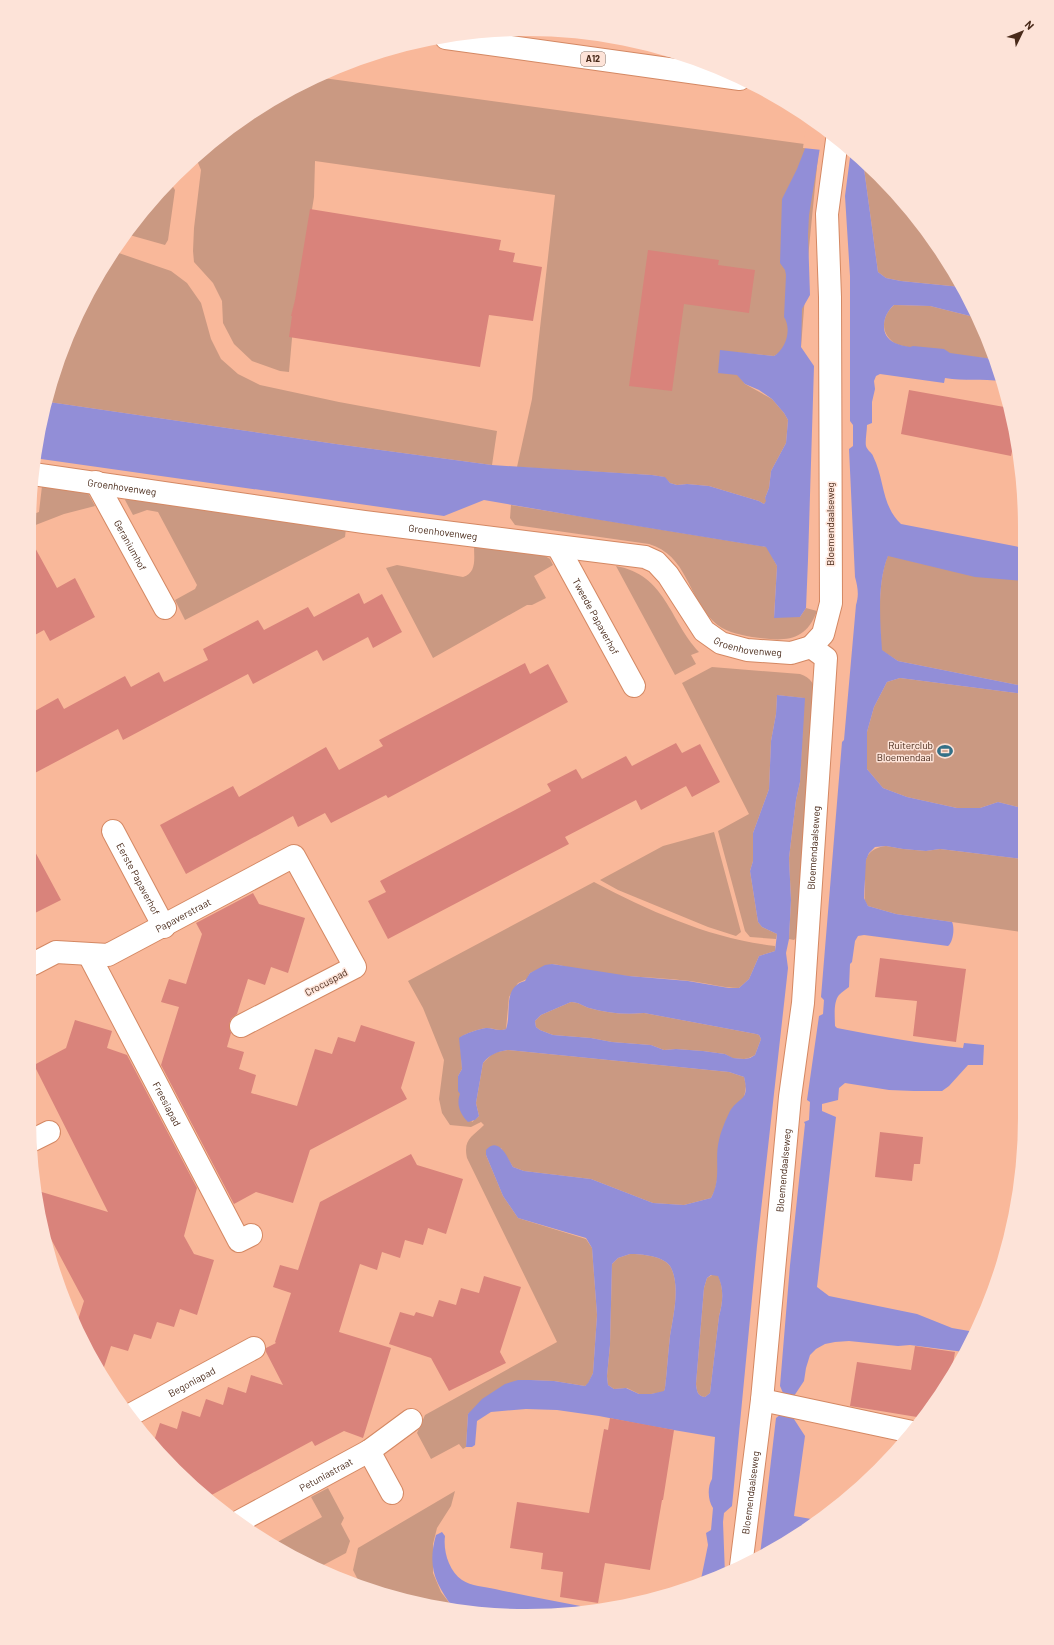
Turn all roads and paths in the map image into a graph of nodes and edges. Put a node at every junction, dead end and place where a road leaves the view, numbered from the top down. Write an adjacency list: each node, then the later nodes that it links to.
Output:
1 (462, 40): 2 (main road, A12)
2 (722, 77)
3 (836, 146): 8 (main road, Bloemendaalseweg)
4 (39, 475): 5 (main road, Groenhovenweg)
5 (96, 482): 6 (main road, Groenhovenweg); 7 (main road, Geraniumhof)
6 (558, 547): 8 (main road, Groenhovenweg); 9 (main road, Tweede Papaverhof)
7 (165, 608)
8 (811, 647): 18 (main road, Bloemendaalseweg)
9 (634, 686)
10 (113, 831): 12 (main road, Eerste Papaverhof)
11 (312, 889): 12 (main road, Papaverstraat); 15 (main road, Crocuspad)
12 (164, 927): 13 (main road, Papaverstraat)
13 (89, 955): 14 (main road, Papaverstraat); 16 (main road, Freesiapad)
14 (36, 962)
15 (241, 1026)
16 (251, 1234)
17 (254, 1348): 19 (main road, Begoniapad)
18 (777, 1403): 21 (main road); 25 (main road, Bloemendaalseweg)
19 (134, 1413)
20 (411, 1420): 22 (main road, Petuniastraat)
21 (906, 1431)
22 (369, 1451): 23 (main road); 24 (main road, Petuniastraat)
23 (392, 1493)
24 (244, 1519)
25 (743, 1559)

